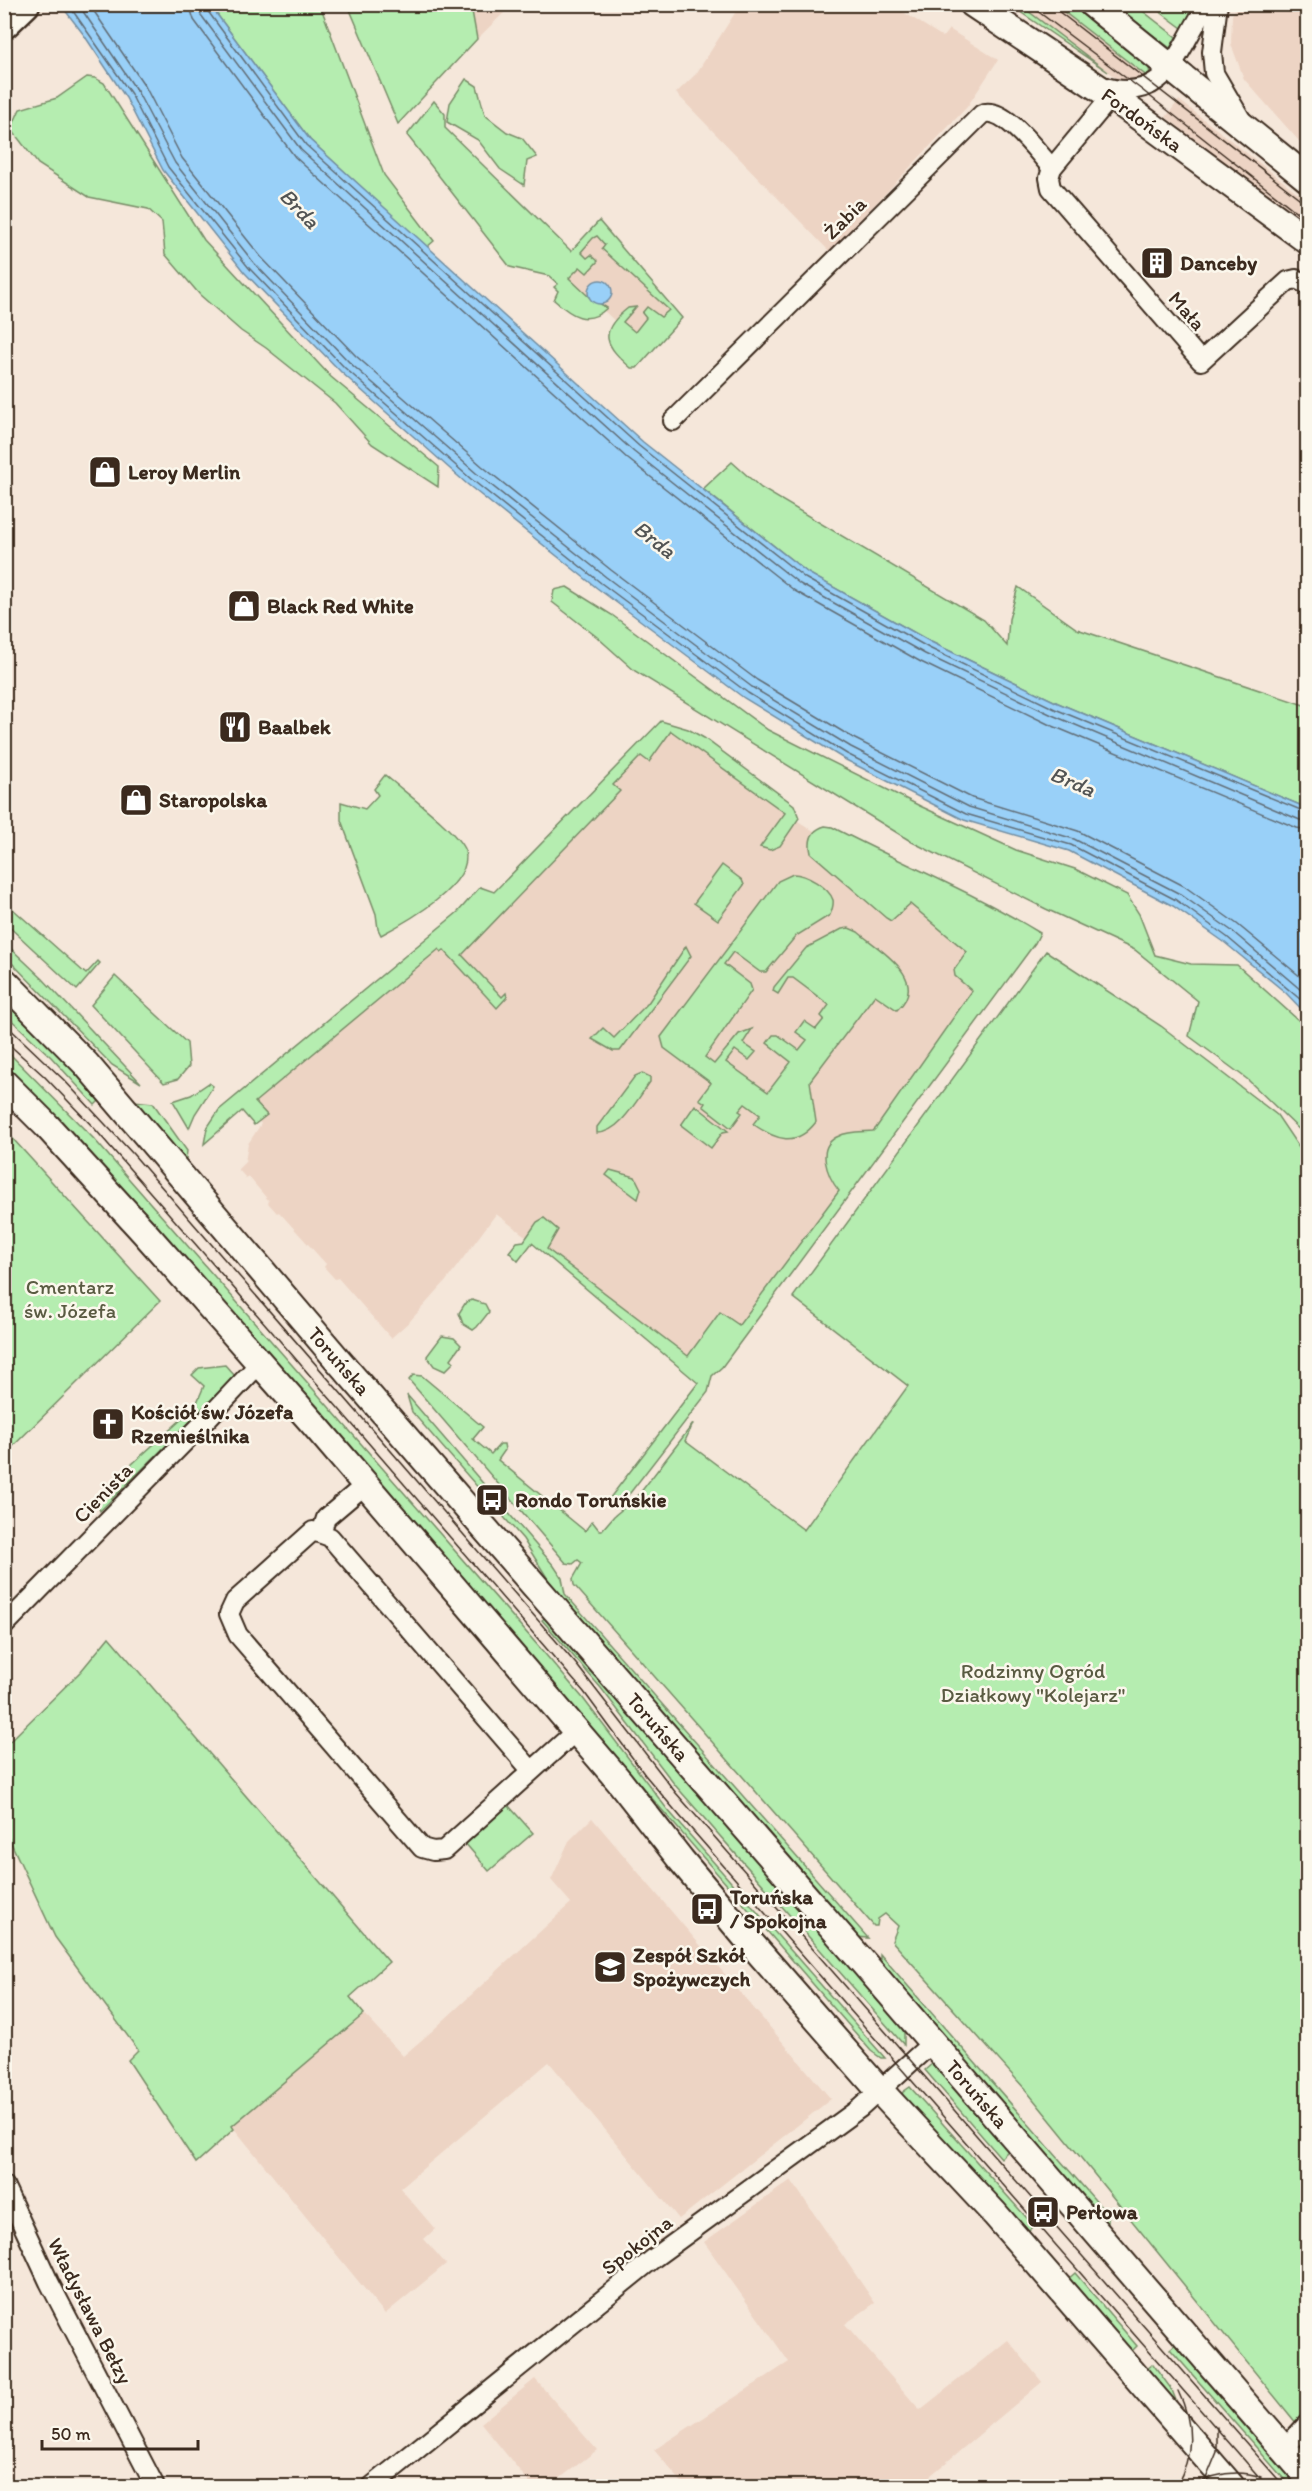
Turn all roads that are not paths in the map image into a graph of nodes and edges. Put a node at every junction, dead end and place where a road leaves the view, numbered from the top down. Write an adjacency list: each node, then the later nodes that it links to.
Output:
1 (25, 4): 6 (main road)
2 (973, 4): 8 (main road, Fordońska)
3 (1092, 4): 7 (main road)
4 (1208, 4): 7 (street)
5 (1218, 4): 9 (street)
6 (4, 24)
7 (1170, 68): 8 (street); 9 (main road)
8 (1102, 90): 10 (street); 12 (main road, Fordońska)
9 (1260, 140): 11 (main road)
10 (1052, 168): 13 (street, Mała); 14 (street, Żabia)
11 (1308, 178)
12 (1308, 241)
13 (1308, 285)
14 (673, 422)
15 (4, 981): 23 (main road, Toruńska)
16 (4, 1083): 17 (main road)
17 (259, 1364): 18 (main road); 20 (street, Cienista)
18 (365, 1485): 19 (street); 21 (main road)
19 (321, 1533): 22 (street); 22 (street)
20 (4, 1626)
21 (576, 1731): 22 (street); 24 (main road)
22 (531, 1770)
23 (932, 2043): 24 (street, Spokojna); 27 (main road, Toruńska)
24 (880, 2091): 30 (street, Spokojna); 31 (main road)
25 (4, 2186): 29 (street, Władysława Bełzy)
26 (1308, 2423): 27 (street)
27 (1284, 2449): 28 (main road, Toruńska)
28 (1308, 2477)
29 (155, 2487)
30 (372, 2487)
31 (1231, 2487)

